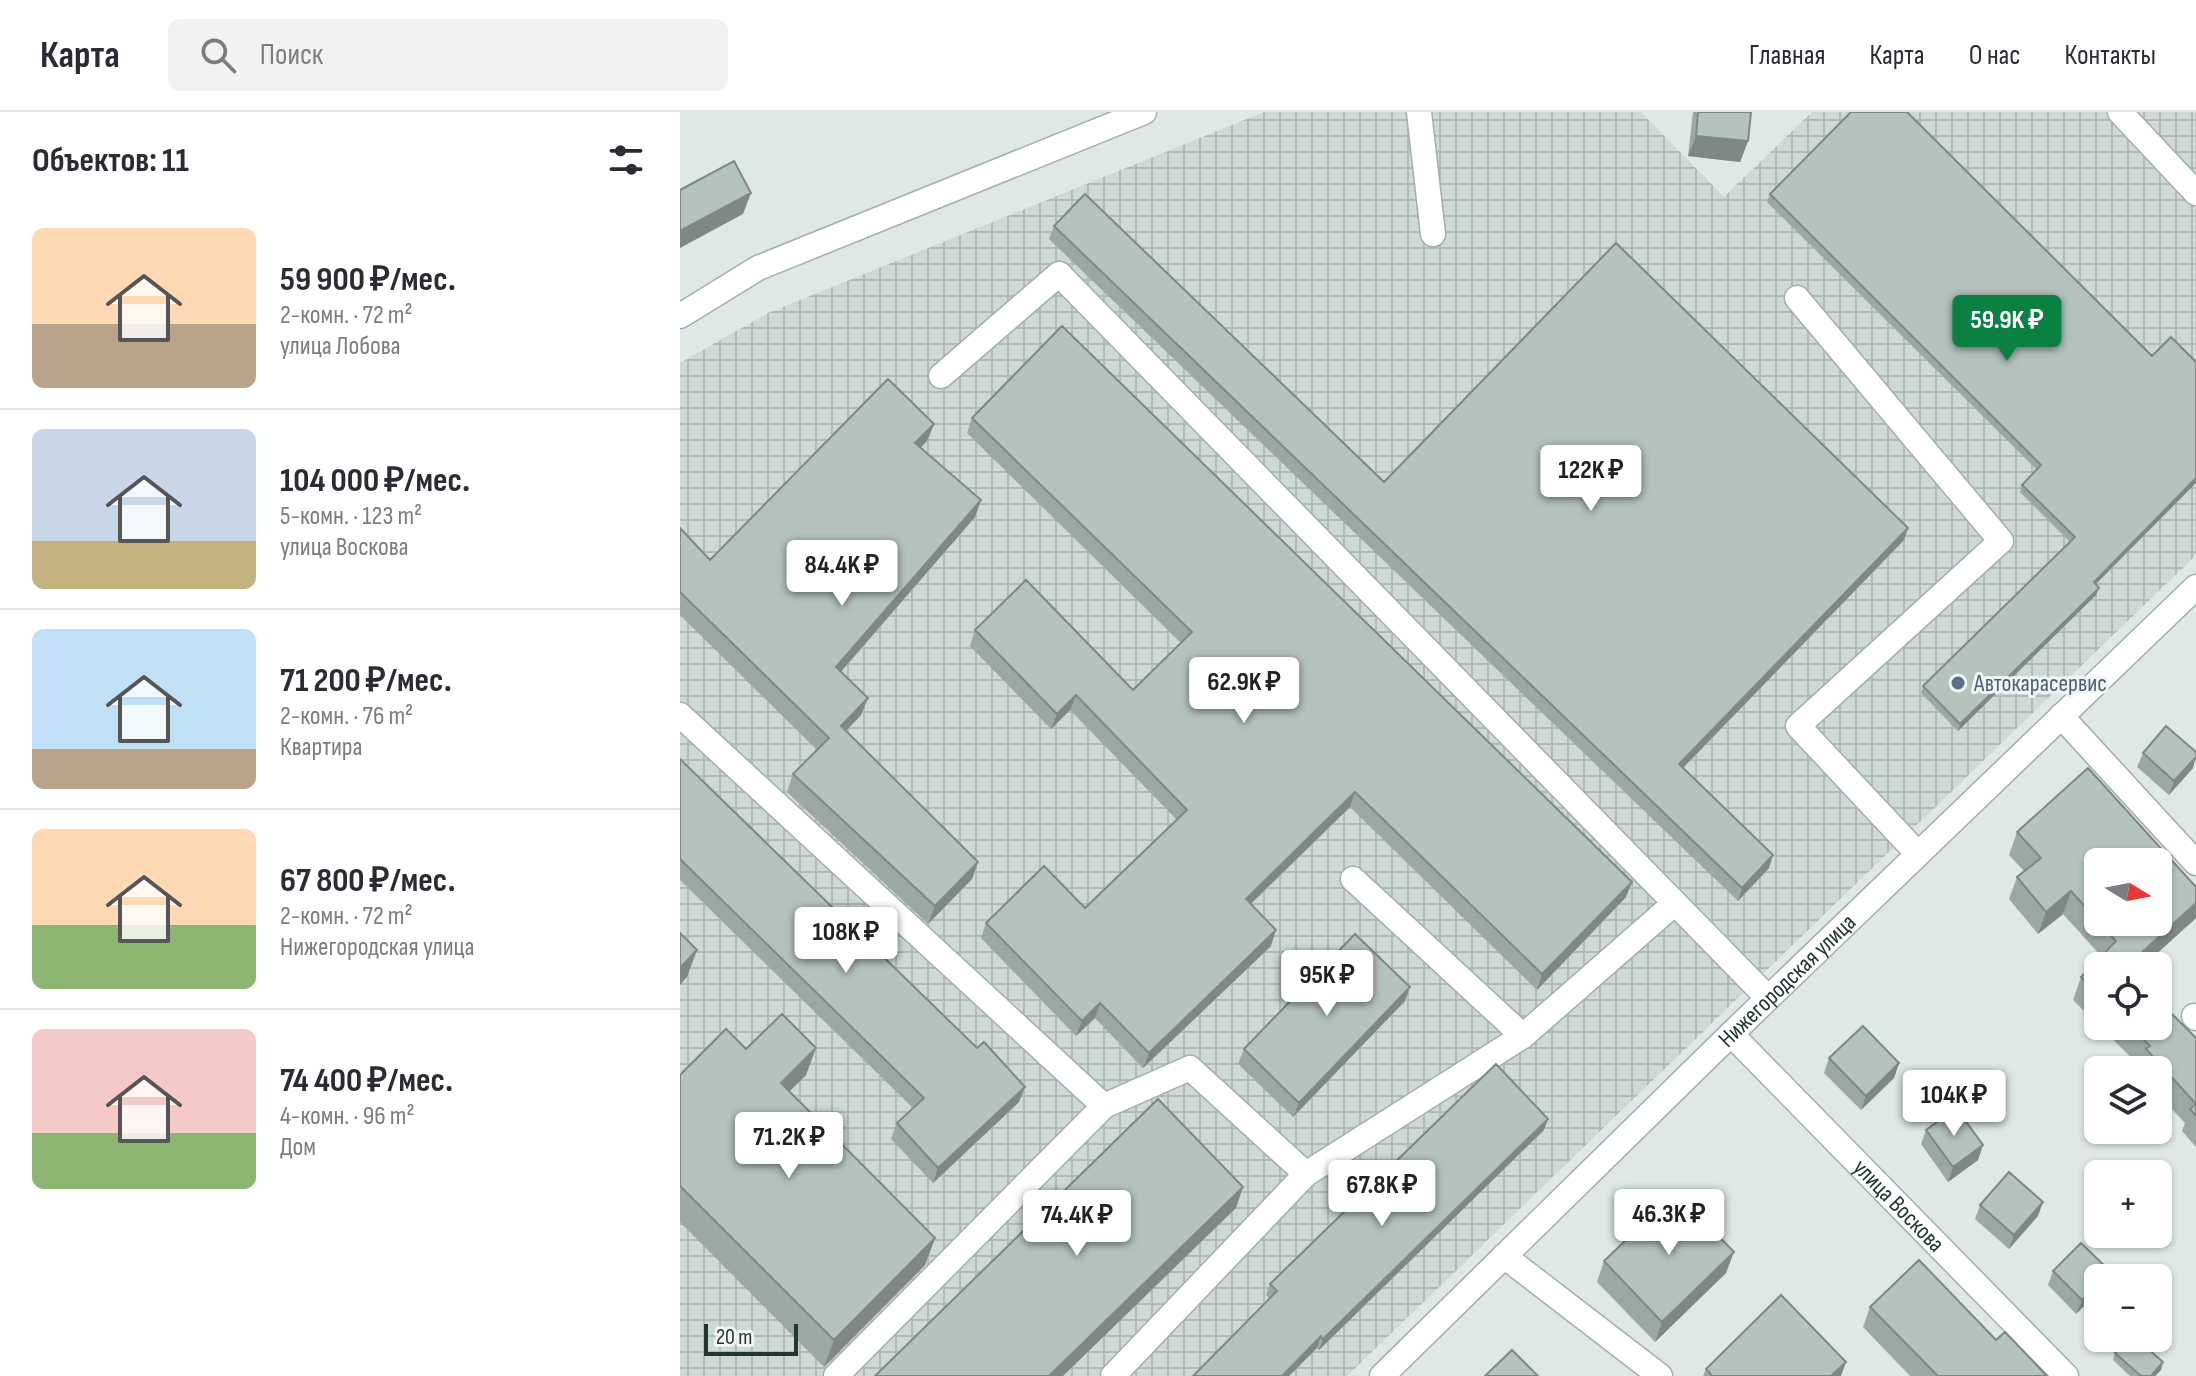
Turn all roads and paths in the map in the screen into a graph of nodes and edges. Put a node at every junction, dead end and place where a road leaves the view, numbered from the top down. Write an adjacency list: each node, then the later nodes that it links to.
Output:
1 (1144, 112): 7 (street)
2 (1419, 112): 5 (street)
3 (2120, 112): 4 (street)
4 (2196, 193)
5 (1433, 234)
6 (1797, 298): 12 (street)
7 (680, 316)
8 (941, 376): 15 (street)
9 (2196, 587): 11 (street, Нижегородская улица)
10 (680, 715): 19 (street)
11 (2061, 716): 12 (street, Нижегородская улица); 13 (street)
12 (1918, 854): 16 (street, Нижегородская улица)
13 (2196, 863)
14 (1353, 879): 18 (street)
15 (1675, 903): 16 (street); 18 (street)
16 (1768, 998): 17 (street, Нижегородская улица)
17 (1731, 1034): 21 (street, Нижегородская улица); 26 (street, улица Воскова)
18 (1523, 1036): 20 (street)
19 (1104, 1106): 20 (street); 22 (street)
20 (1306, 1174): 23 (street)
21 (1504, 1256): 24 (street, Нижегородская улица); 25 (street)
22 (836, 1376)
23 (1113, 1376)
24 (1382, 1376)
25 (1660, 1376)
26 (2066, 1376)

